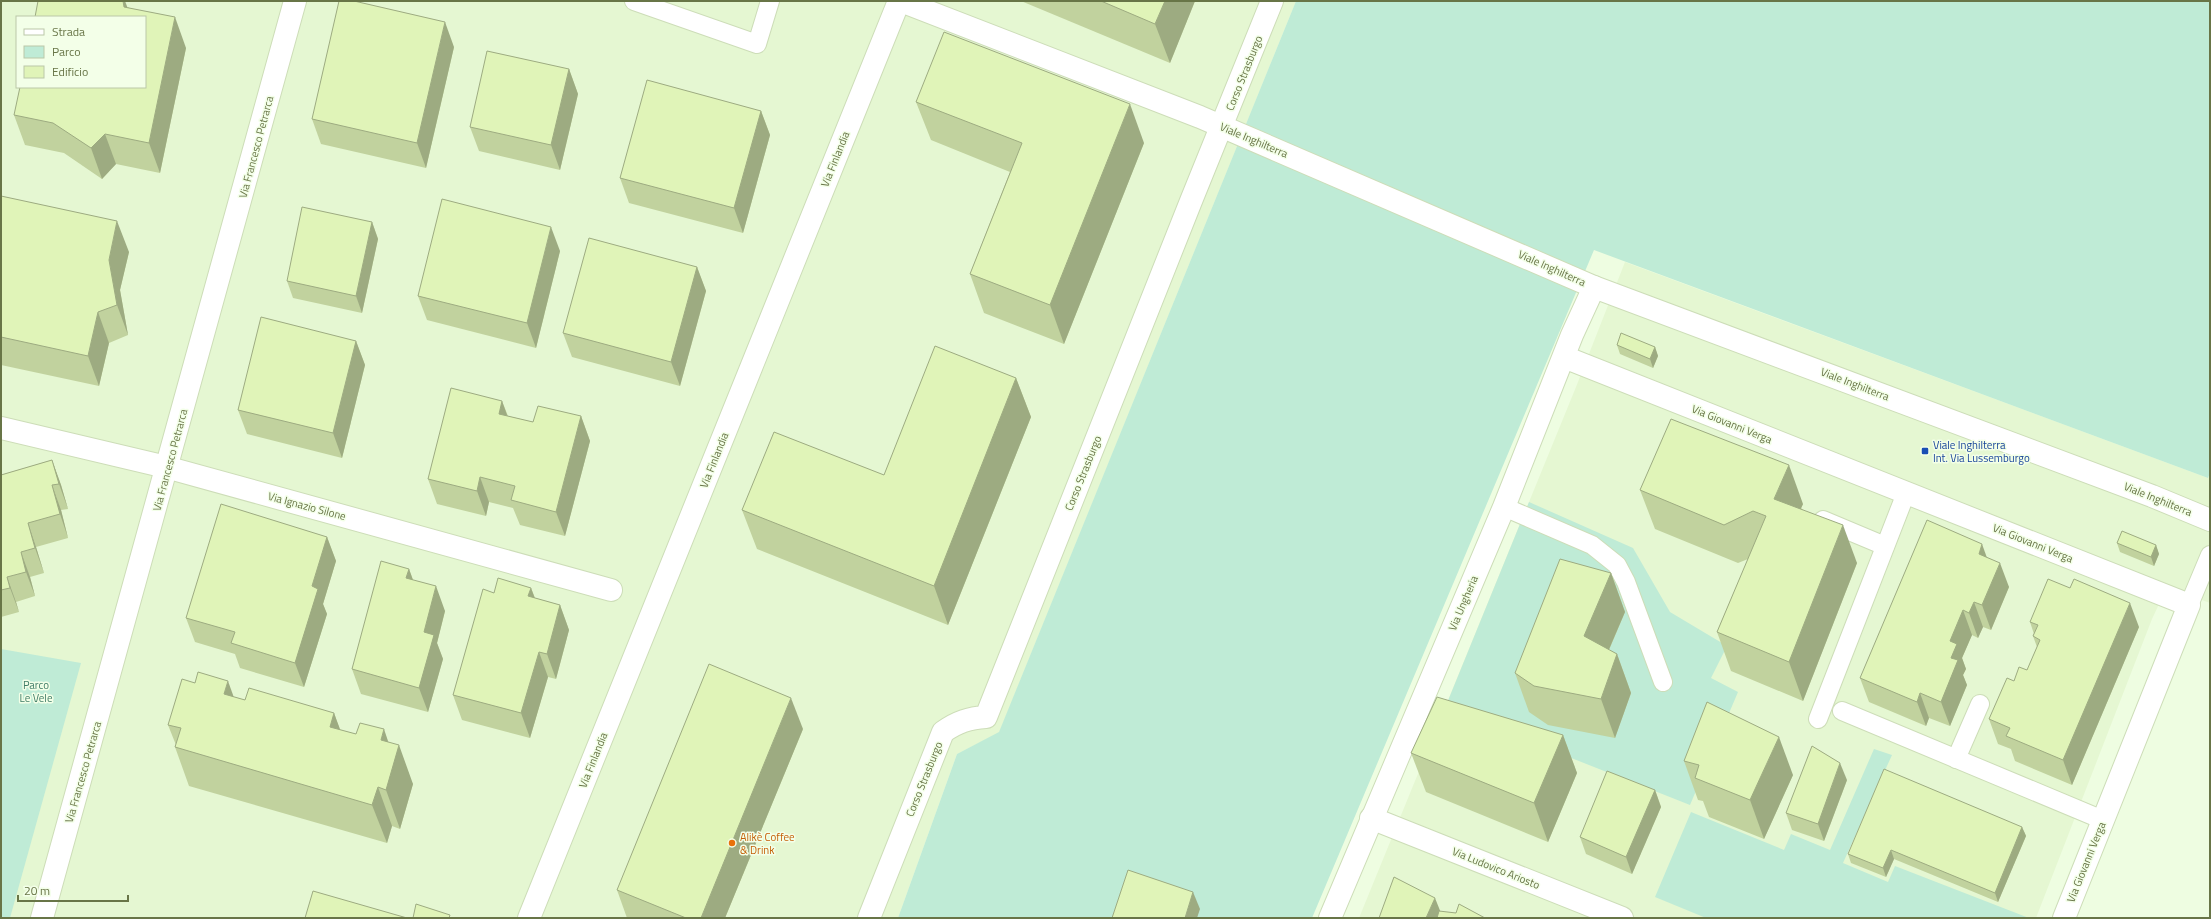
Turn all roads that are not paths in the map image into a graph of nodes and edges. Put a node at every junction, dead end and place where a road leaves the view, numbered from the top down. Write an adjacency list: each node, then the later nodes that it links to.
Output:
1 (296, 1): 10 (street, Via Francesco Petrarca)
2 (634, 1): 3 (lane)
3 (770, 1)
4 (900, 1): 6 (street, Viale Inghilterra); 27 (street, Via Finlandia)
5 (1272, 1): 6 (street, Corso Strasburgo)
6 (1222, 127): 7 (street, Viale Inghilterra); 28 (street, Corso Strasburgo)
7 (1594, 287): 8 (street, Via Ungheria); 14 (street, Viale Inghilterra)
8 (1564, 357): 11 (street, Via Giovanni Verga); 12 (street, Via Ungheria)
9 (1, 428): 10 (street, Via Ignazio Silone)
10 (168, 468): 17 (street, Via Ignazio Silone); 26 (street, Via Francesco Petrarca)
11 (1906, 493): 15 (lane); 18 (street, Via Giovanni Verga)
12 (1504, 507): 19 (lane); 24 (street, Via Ungheria)
13 (1812, 516): 15 (lane)
14 (2210, 520)
15 (1885, 546): 22 (lane)
16 (2210, 555): 18 (lane)
17 (611, 590)
18 (2189, 605): 25 (street, Via Giovanni Verga)
19 (1663, 682)
20 (1980, 704): 23 (lane)
21 (1842, 711): 23 (lane)
22 (1818, 719)
23 (1956, 759): 25 (lane)
24 (1371, 818): 29 (street, Via Ungheria); 30 (street, Via Ludovico Ariosto)
25 (2103, 820): 31 (street, Via Giovanni Verga)
26 (42, 918)
27 (529, 918)
28 (869, 918)
29 (1330, 918)
30 (1622, 918)
31 (2064, 918)

